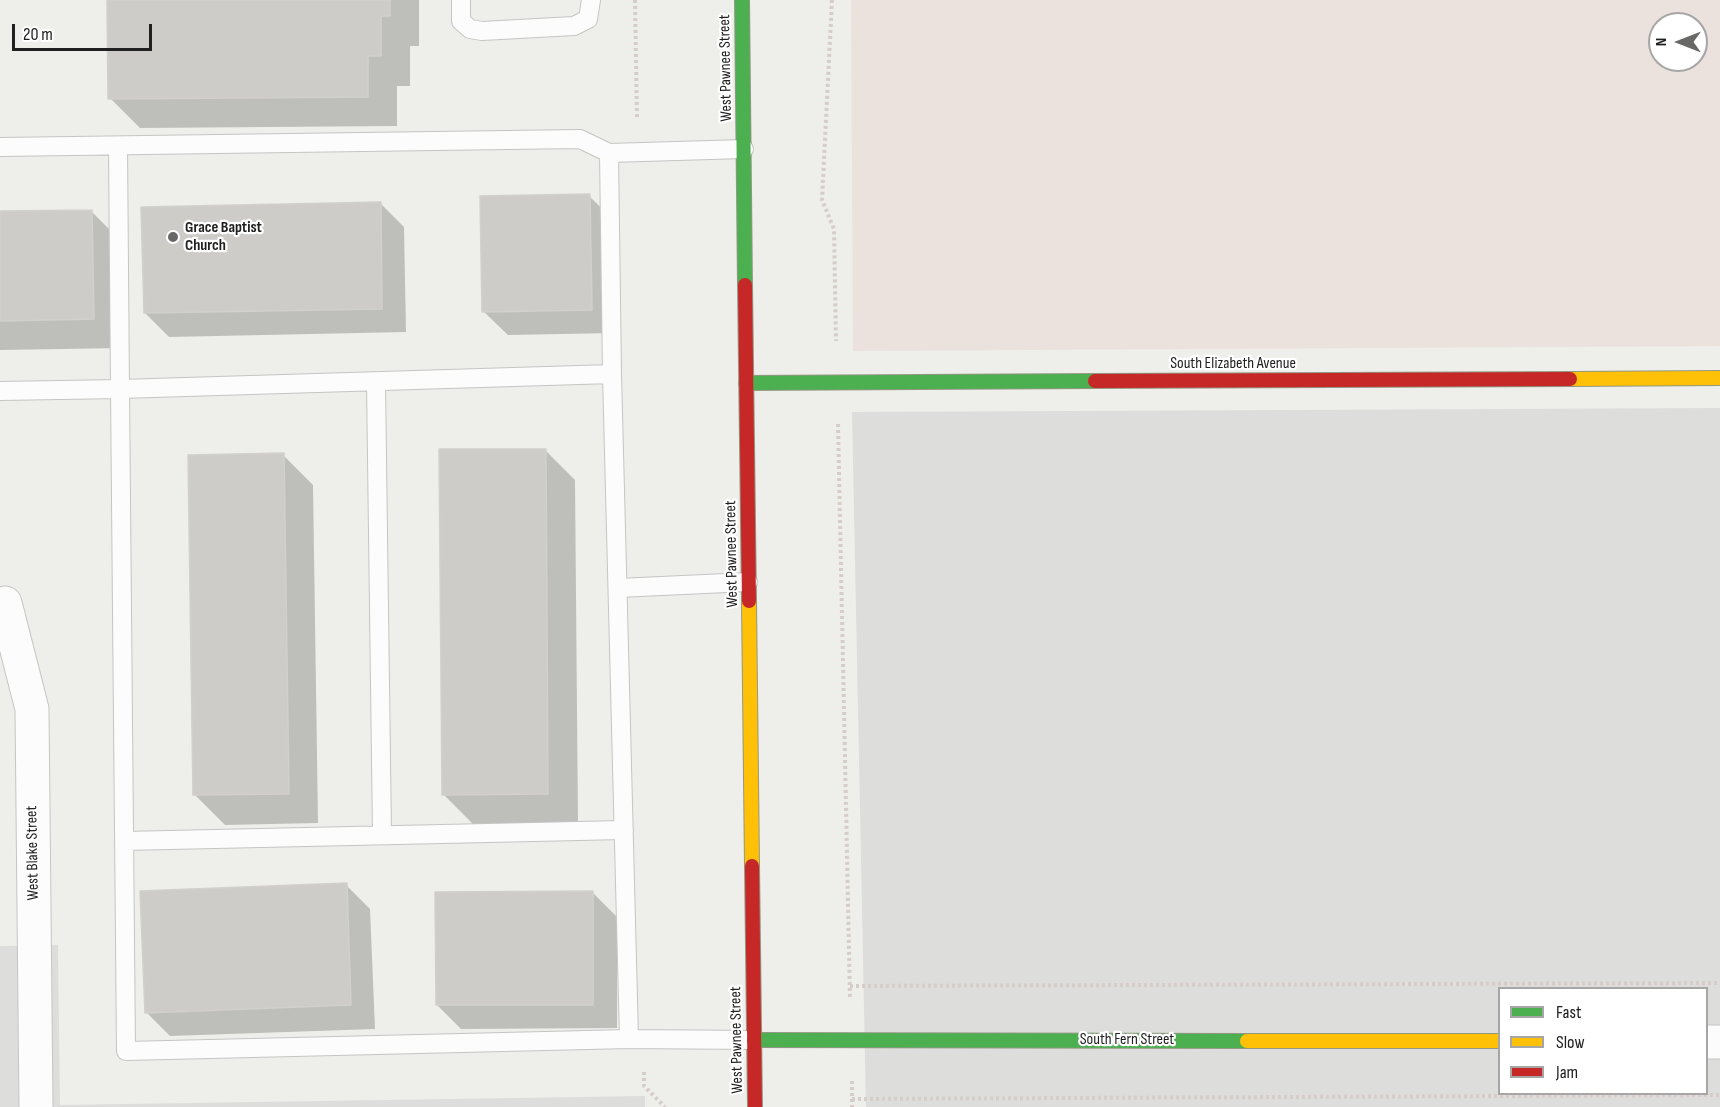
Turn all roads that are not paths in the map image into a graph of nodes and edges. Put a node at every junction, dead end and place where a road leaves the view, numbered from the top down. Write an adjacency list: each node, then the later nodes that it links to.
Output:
1 (461, 0): 2 (lane)
2 (591, 0)
3 (742, 0): 6 (street, West Pawnee Street)
4 (118, 146): 5 (lane); 7 (lane); 12 (lane)
5 (0, 147)
6 (744, 149): 7 (lane); 11 (street, West Pawnee Street)
7 (609, 153): 8 (lane)
8 (612, 374): 10 (lane); 15 (lane)
9 (1720, 378): 11 (street, South Elizabeth Avenue)
10 (376, 382): 12 (lane); 18 (lane)
11 (746, 383): 14 (street, West Pawnee Street)
12 (120, 389): 13 (lane); 19 (lane)
13 (0, 391)
14 (748, 582): 15 (lane); 21 (street, West Pawnee Street)
15 (618, 588): 17 (lane)
16 (5, 603): 23 (street, West Blake Street)
17 (624, 830): 18 (lane); 20 (lane)
18 (382, 835): 19 (lane)
19 (124, 841): 20 (lane)
20 (629, 1039): 21 (lane)
21 (754, 1040): 22 (street, South Fern Street); 24 (street, West Pawnee Street)
22 (1498, 1041)
23 (36, 1107)
24 (755, 1107)

